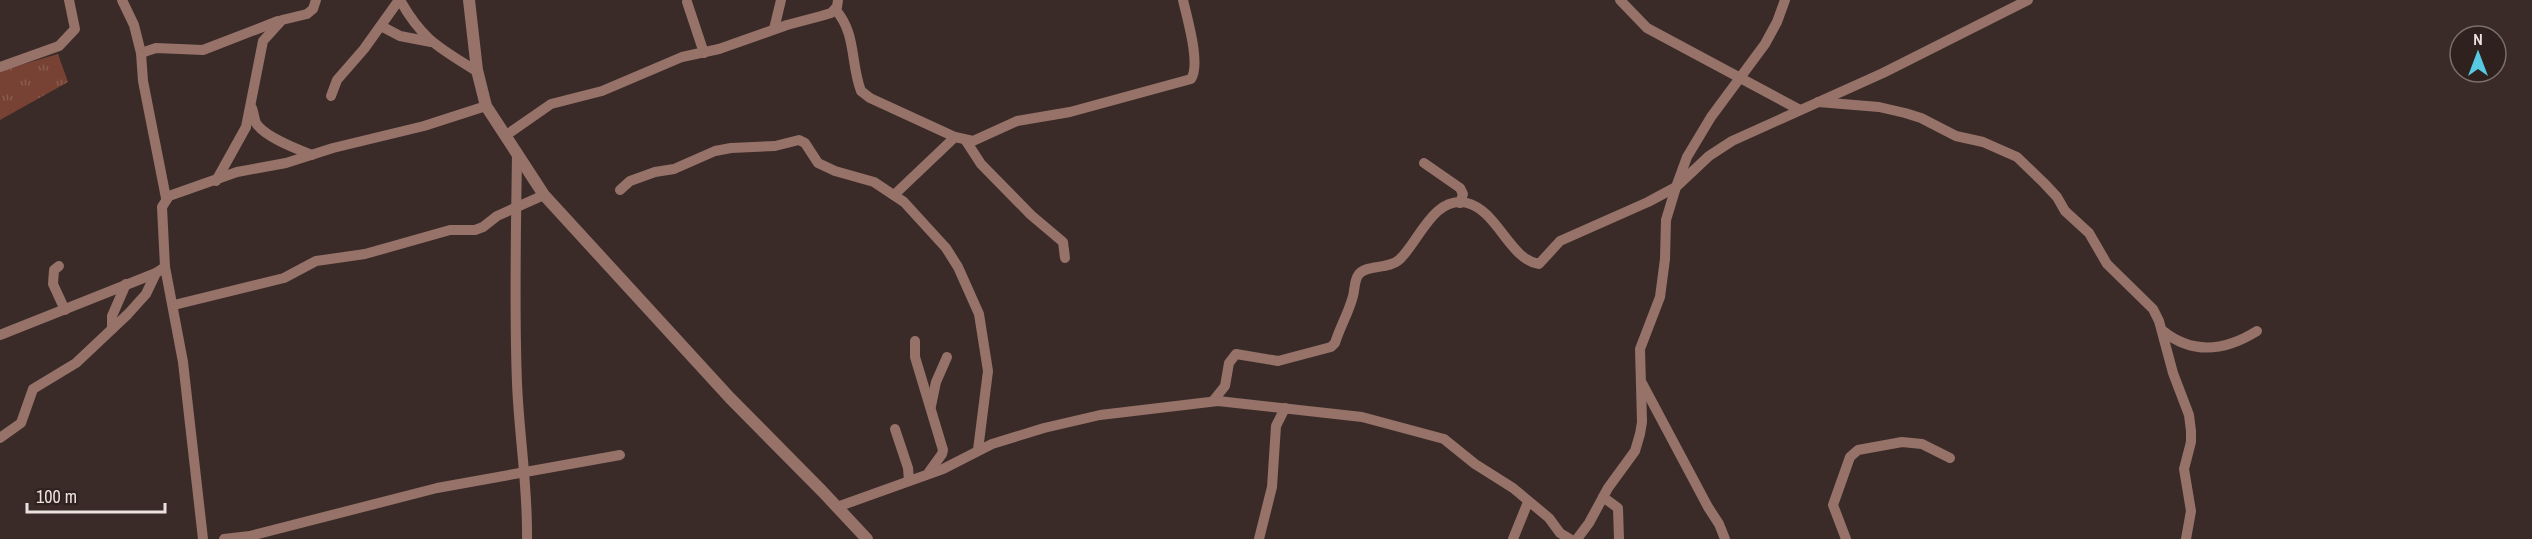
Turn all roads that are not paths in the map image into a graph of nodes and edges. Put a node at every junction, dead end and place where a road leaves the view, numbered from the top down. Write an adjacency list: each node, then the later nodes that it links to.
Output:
1 (69, 0): 21 (street)
2 (122, 0): 19 (street)
3 (316, 0): 13 (street)
4 (400, 0): 15 (street); 18 (street)
5 (469, 0): 22 (street)
6 (781, 0): 16 (street)
7 (1183, 0): 30 (street)
8 (1620, 0): 23 (street)
9 (1785, 0): 23 (street)
10 (2028, 0): 25 (street)
11 (687, 2): 20 (street)
12 (836, 4): 16 (street); 30 (street)
13 (282, 20): 14 (street); 17 (street)
14 (269, 24): 17 (street); 19 (street)
15 (381, 26): 18 (street); 24 (street)
16 (774, 29): 20 (street)
17 (263, 41): 26 (street)
18 (431, 42): 22 (street)
19 (141, 52): 39 (street)
20 (705, 53): 29 (street)
21 (0, 67)
22 (478, 72): 27 (street)
23 (1740, 78): 28 (street); 35 (street)
24 (331, 96)
25 (1816, 102): 28 (street); 51 (street)
26 (252, 105): 32 (street); 34 (street)
27 (486, 105): 29 (street); 32 (street)
28 (1800, 110): 35 (street)
29 (505, 136): 31 (street)
30 (960, 139): 38 (street); 42 (street)
31 (517, 154): 37 (street); 41 (street)
32 (312, 155): 34 (street)
33 (1424, 163): 40 (street)
34 (216, 181): 39 (street)
35 (1676, 187): 40 (street); 56 (street)
36 (620, 190): 38 (street)
37 (544, 195): 41 (street); 70 (street)
38 (894, 195): 62 (street)
39 (166, 198): 44 (street)
40 (1460, 203): 57 (street)
41 (516, 209): 47 (street); 65 (street)
42 (1065, 258)
43 (58, 266): 48 (street)
44 (161, 270): 45 (street); 47 (street); 50 (street)
45 (126, 284): 46 (street); 49 (street)
46 (103, 294): 48 (street); 49 (street)
47 (174, 306): 72 (street)
48 (65, 310): 53 (street)
49 (112, 315): 50 (street)
50 (112, 329): 61 (street)
51 (2162, 331): 52 (street); 84 (street)
52 (2257, 331)
53 (0, 335)
54 (915, 341): 58 (street)
55 (947, 357): 58 (street)
56 (1641, 380): 68 (street); 82 (street)
57 (1214, 401): 59 (street); 62 (street)
58 (931, 406): 66 (street)
59 (1285, 408): 69 (street); 77 (street)
60 (895, 429): 67 (street)
61 (0, 438)
62 (978, 450): 66 (street)
63 (621, 455): 65 (street)
64 (1950, 458): 83 (street)
65 (523, 473): 71 (street); 75 (street)
66 (927, 475): 67 (street)
67 (909, 481): 70 (street)
68 (1603, 497): 80 (street); 81 (street)
69 (1528, 502): 78 (street); 79 (street)
70 (837, 507): 76 (street)
71 (284, 534): 74 (street)
72 (202, 539): 73 (street)
73 (212, 539)
74 (224, 539)
75 (527, 539)
76 (867, 539)
77 (1259, 539)
78 (1513, 539)
79 (1570, 539)
80 (1577, 539)
81 (1619, 539)
82 (1725, 539)
83 (1846, 539)
84 (2186, 539)

